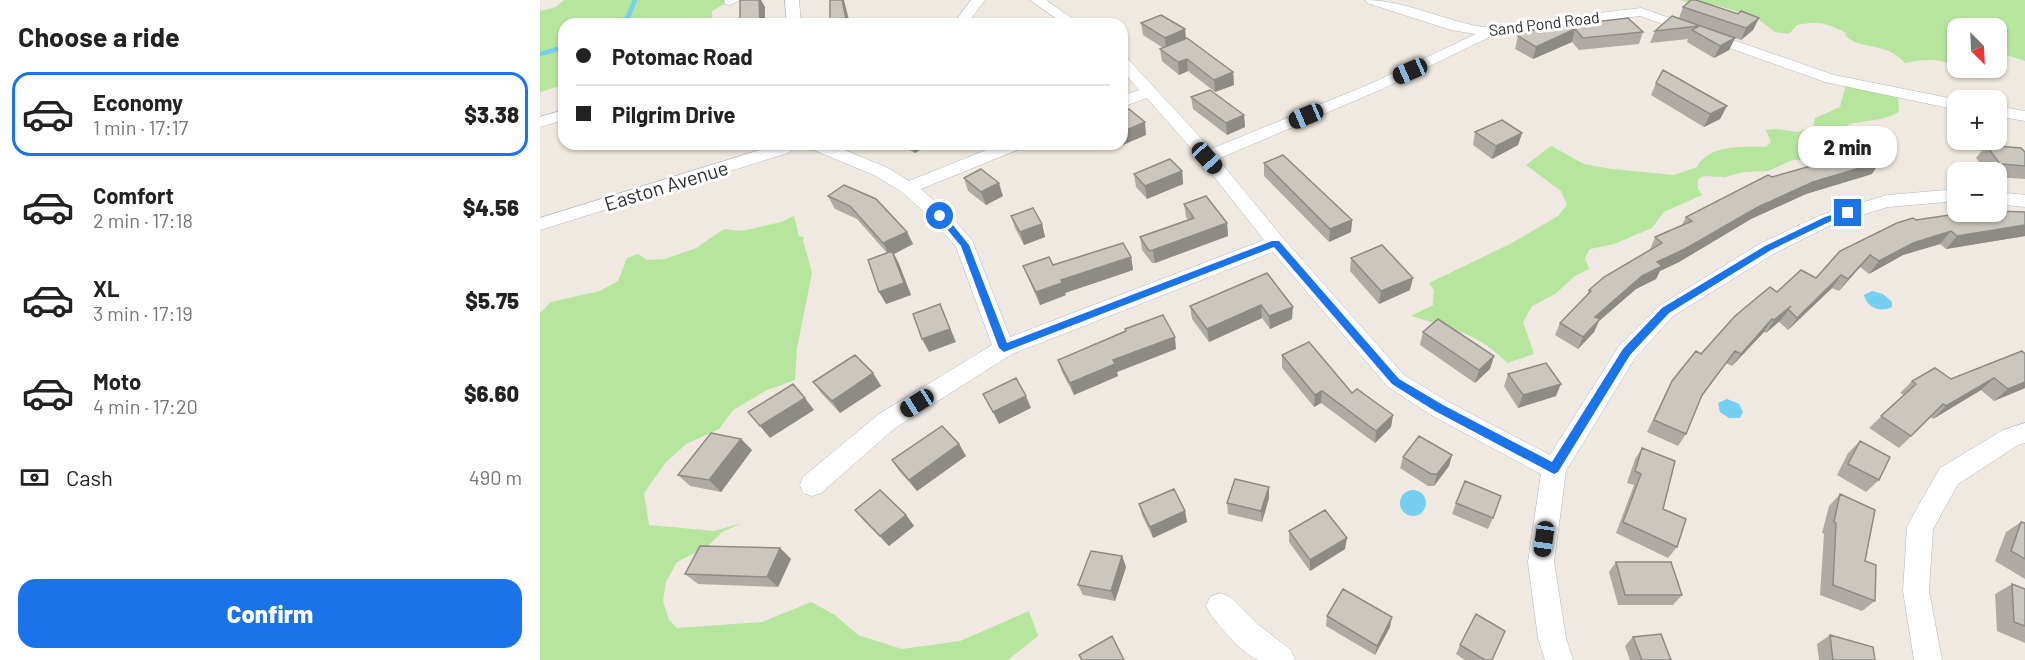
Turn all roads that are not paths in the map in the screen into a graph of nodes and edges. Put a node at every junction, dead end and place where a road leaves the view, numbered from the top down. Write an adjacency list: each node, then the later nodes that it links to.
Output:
1 (792, 0): 7 (street)
2 (978, 0): 8 (street)
3 (1037, 0): 9 (street)
4 (1372, 0): 10 (street, Sand Pond Road)
5 (1607, 0): 6 (street)
6 (1641, 12): 10 (street, Sand Pond Road); 14 (street, Sand Pond Road)
7 (794, 18)
8 (964, 18)
9 (1064, 18)
10 (1498, 29): 22 (street)
11 (1128, 67): 12 (street)
12 (1150, 91): 13 (street); 22 (street)
13 (1128, 100)
14 (1947, 103)
15 (2007, 113): 16 (street)
16 (2025, 116)
17 (558, 118): 18 (street)
18 (540, 122)
19 (779, 150): 27 (street, Easton Avenue)
20 (829, 150): 23 (street)
21 (1001, 150): 23 (street)
22 (1207, 158): 28 (street)
23 (908, 188): 29 (street)
24 (1947, 196): 31 (street)
25 (2007, 199): 26 (street)
26 (2025, 201)
27 (540, 224)
28 (1276, 243): 29 (street); 31 (street)
29 (1004, 348): 32 (street)
30 (2025, 433): 36 (street)
31 (1554, 469): 35 (street)
32 (812, 485)
33 (1220, 606): 34 (street)
34 (1281, 660)
35 (1559, 660)
36 (1928, 660)

